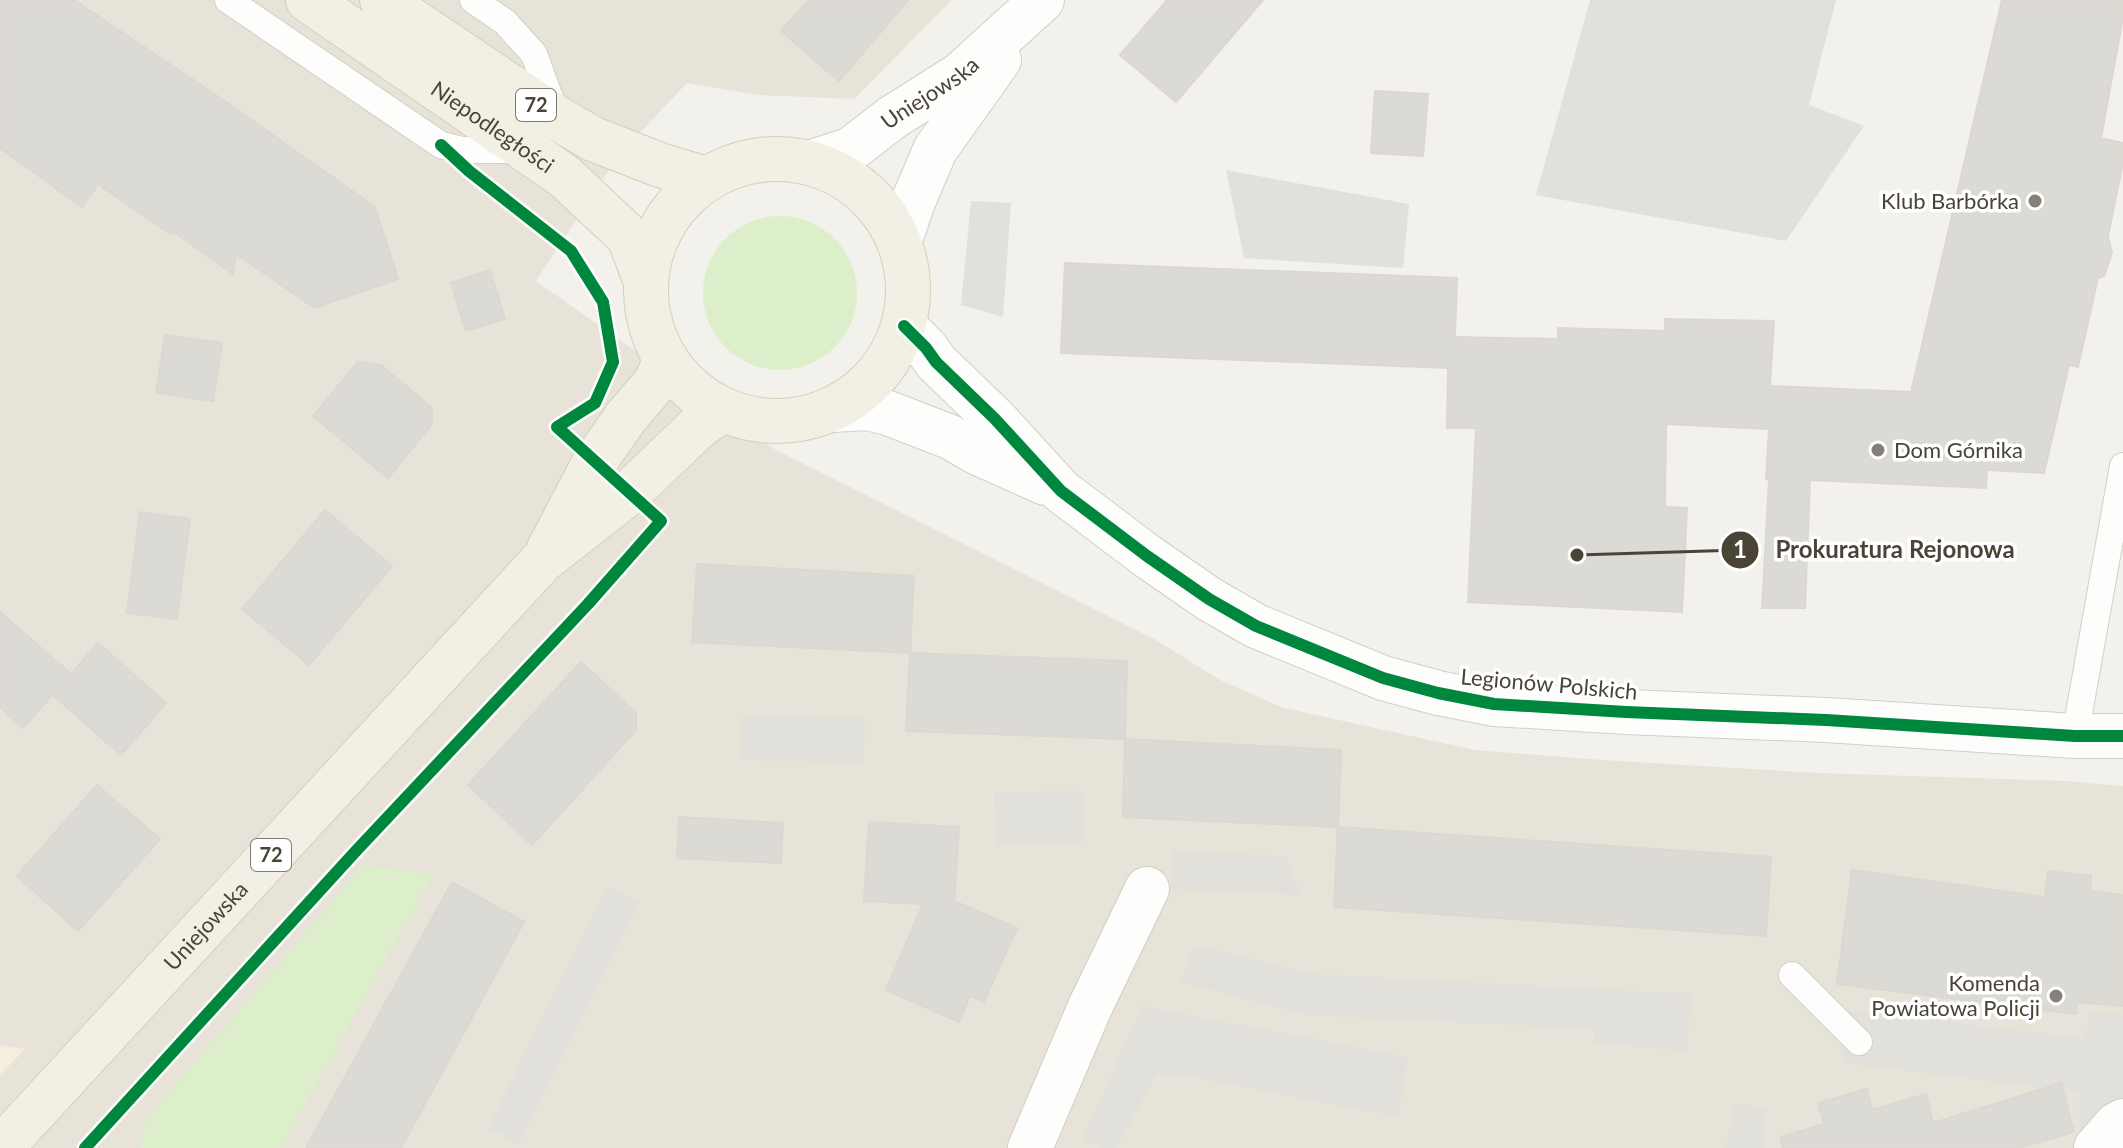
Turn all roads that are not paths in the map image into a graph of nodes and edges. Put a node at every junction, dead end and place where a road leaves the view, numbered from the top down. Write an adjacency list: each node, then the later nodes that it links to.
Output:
1 (228, 0): 6 (lane)
2 (308, 0): 6 (main road, Niepodległości / 72)
3 (382, 0): 6 (main road, Niepodległości / 72)
4 (473, 0): 6 (lane)
5 (1040, 2): 7 (street, Uniejowska); 9 (street, Uniejowska)
6 (543, 134): 8 (main road, Niepodległości / 72); 10 (main road, Niepodległości / 72)
7 (812, 162): 8 (main road, 72); 9 (main road, 72)
8 (706, 179): 10 (main road, 72)
9 (900, 240): 11 (main road, 72)
10 (646, 282): 12 (main road, 72)
11 (904, 326): 14 (main road, 72); 16 (street, Legionów Polskich)
12 (666, 359): 13 (main road, 72); 17 (main road, Uniejowska / 72)
13 (722, 410): 14 (main road, 72); 17 (main road, Uniejowska / 72)
14 (832, 410): 16 (street, Legionów Polskich)
15 (2123, 466): 18 (lane)
16 (1061, 491): 18 (street, Legionów Polskich)
17 (542, 561): 24 (main road, Uniejowska / 72)
18 (2075, 736): 19 (street, Legionów Polskich)
19 (2123, 736)
20 (1147, 889): 25 (street)
21 (1792, 975): 22 (lane)
22 (1859, 1042)
23 (2123, 1121): 26 (street)
24 (1, 1148)
25 (1030, 1148)
26 (2096, 1148)

